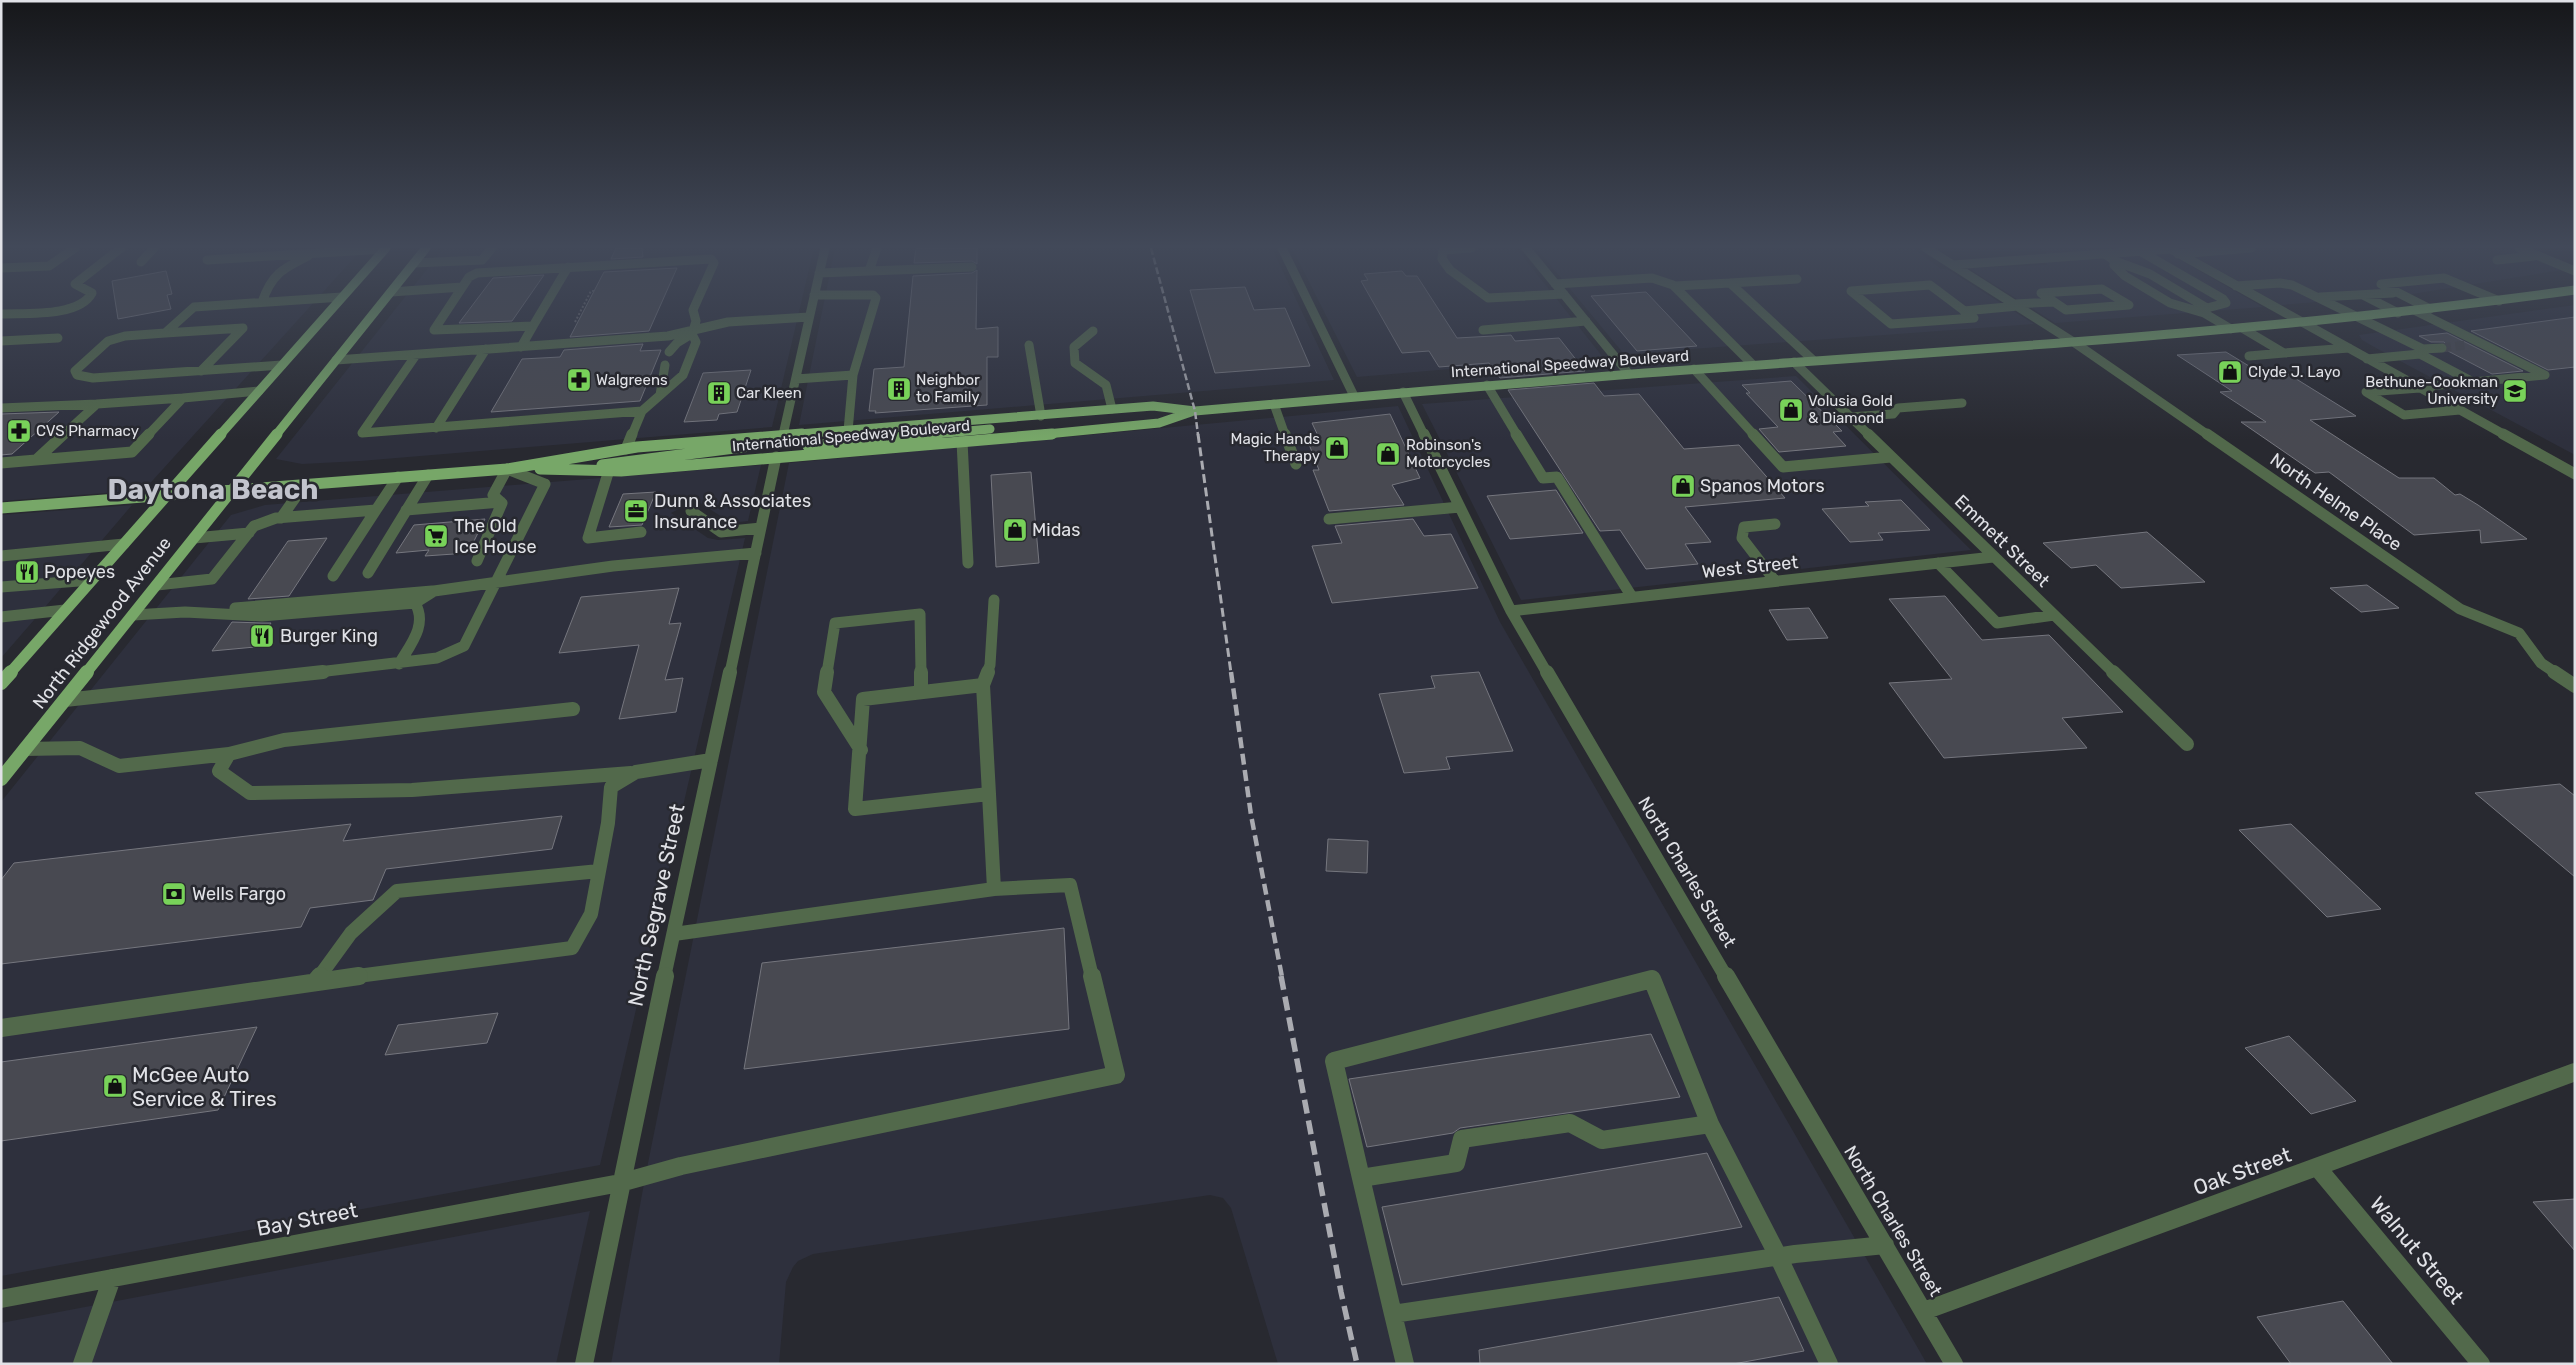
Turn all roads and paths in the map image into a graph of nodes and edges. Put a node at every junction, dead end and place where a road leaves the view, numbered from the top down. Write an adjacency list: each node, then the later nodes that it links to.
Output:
1 (35, 312): 24 (street)
2 (189, 312): 36 (street)
3 (329, 312): 56 (main road, North Ridgewood Avenue)
4 (375, 312): 53 (main road, North Ridgewood Avenue)
5 (446, 312): 30 (street)
6 (541, 312): 30 (street)
7 (581, 312): 29 (path)
8 (693, 312): 35 (street)
9 (810, 312): 25 (street)
10 (872, 312): 62 (street)
11 (1313, 312): 70 (street)
12 (1578, 312): 27 (street)
13 (1700, 312): 58 (street)
14 (1761, 312): 54 (street)
15 (1876, 312): 16 (street)
16 (1965, 312)
17 (2026, 312): 39 (street, North Helme Place)
18 (2207, 312): 32 (street)
19 (2283, 312): 28 (street)
20 (2348, 312): 26 (street)
21 (2410, 312): 23 (main road, International Speedway Boulevard)
22 (2417, 312): 40 (street)
23 (2398, 313): 26 (main road, International Speedway Boulevard)
24 (3, 314)
25 (809, 317): 35 (street); 63 (street)
26 (2359, 317): 28 (main road, International Speedway Boulevard); 48 (street)
27 (1586, 321): 33 (street); 61 (street)
28 (2302, 322): 31 (main road, International Speedway Boulevard); 44 (street)
29 (575, 323)
30 (533, 326): 43 (street)
31 (2242, 328): 32 (main road, International Speedway Boulevard); 49 (street)
32 (2231, 329): 39 (main road, International Speedway Boulevard)
33 (1483, 330)
34 (1093, 331): 76 (street)
35 (693, 332): 43 (street); 47 (street); 69 (street)
36 (165, 333): 60 (street); 60 (street)
37 (58, 338): 38 (street)
38 (1, 341)
39 (2075, 343): 54 (main road, International Speedway Boulevard); 142 (street, North Helme Place)
40 (2481, 344): 42 (street); 64 (street)
41 (1029, 345): 81 (street)
42 (2465, 345)
43 (520, 347): 46 (street)
44 (2349, 348): 49 (street); 52 (street)
45 (2442, 348): 48 (street)
46 (486, 349): 50 (street); 83 (street)
47 (669, 352)
48 (2422, 352): 52 (street); 64 (street)
49 (2284, 353): 51 (street)
50 (416, 355): 53 (street); 83 (street)
51 (2249, 356)
52 (2368, 359): 66 (street)
53 (336, 360): 100 (main road, North Ridgewood Avenue)
54 (1813, 360): 55 (main road, International Speedway Boulevard)
55 (1794, 362): 58 (main road, International Speedway Boulevard); 82 (street, Emmett Street)
56 (282, 365): 60 (street); 67 (main road, North Ridgewood Avenue)
57 (665, 365): 69 (street)
58 (1752, 365): 59 (main road, International Speedway Boulevard)
59 (1694, 369): 61 (main road, International Speedway Boulevard); 89 (street)
60 (201, 371)
61 (1629, 374): 65 (main road, International Speedway Boulevard)
62 (853, 375): 63 (street); 84 (street)
63 (796, 378): 85 (street)
64 (2473, 382): 66 (street)
65 (1487, 385): 68 (main road, International Speedway Boulevard); 130 (street)
66 (2419, 387): 77 (street); 77 (street)
67 (259, 391): 71 (street); 101 (main road, North Ridgewood Avenue)
68 (1403, 392): 70 (main road, International Speedway Boulevard); 103 (street, North Charles Street)
69 (660, 395): 78 (street)
70 (1354, 396): 74 (main road, International Speedway Boulevard)
71 (183, 398): 73 (street); 90 (street)
72 (1962, 403): 82 (street)
73 (97, 404): 75 (street); 90 (street)
74 (1274, 404): 79 (main road, International Speedway Boulevard); 92 (street)
75 (1, 408)
76 (1112, 410): 79 (main road, International Speedway Boulevard); 80 (main road, International Speedway Boulevard)
77 (2460, 410): 96 (street)
78 (642, 411): 83 (street); 87 (street)
79 (1195, 411): 86 (main road, International Speedway Boulevard)
80 (1096, 412): 81 (main road, International Speedway Boulevard); 88 (main road)
81 (1040, 416): 84 (main road, International Speedway Boulevard)
82 (1850, 417): 89 (street, Emmett Street)
83 (436, 428)
84 (848, 432): 85 (main road, International Speedway Boulevard)
85 (783, 437): 87 (main road, International Speedway Boulevard); 94 (main road)
86 (962, 441): 88 (main road, International Speedway Boulevard); 120 (street)
87 (626, 449): 93 (main road, International Speedway Boulevard)
88 (776, 457): 95 (main road, International Speedway Boulevard); 111 (street, North Segrave Street)
89 (1891, 457): 118 (street, Emmett Street)
90 (35, 461): 91 (street)
91 (1, 463)
92 (1296, 464)
93 (507, 469): 94 (main road, International Speedway Boulevard); 97 (main road, International Speedway Boulevard); 102 (street); 126 (street)
94 (582, 470): 95 (main road, International Speedway Boulevard)
95 (609, 470): 112 (street)
96 (2575, 474)
97 (428, 475): 98 (main road, International Speedway Boulevard); 106 (street)
98 (398, 477): 99 (main road, International Speedway Boulevard); 105 (street)
99 (305, 484): 100 (main road, International Speedway Boulevard); 108 (street)
100 (232, 490): 101 (main road, International Speedway Boulevard); 114 (main road, North Ridgewood Avenue)
101 (167, 495): 104 (main road, International Speedway Boulevard); 115 (main road, North Ridgewood Avenue)
102 (501, 502): 106 (street); 119 (street)
103 (1460, 507): 109 (street); 134 (street, North Charles Street)
104 (1, 508)
105 (376, 510): 108 (street); 123 (street)
106 (406, 510): 122 (street)
107 (691, 511): 111 (street)
108 (281, 518): 113 (street)
109 (1329, 519)
110 (1775, 524): 125 (street)
111 (761, 528): 116 (street, North Segrave Street)
112 (641, 532)
113 (249, 533): 114 (street); 127 (street)
114 (194, 538): 127 (main road, North Ridgewood Avenue)
115 (124, 544): 117 (street); 124 (main road, North Ridgewood Avenue)
116 (756, 553): 126 (street); 150 (street, North Segrave Street)
117 (1, 556)
118 (1993, 557): 121 (street, West Street); 137 (street, Emmett Street)
119 (477, 561)
120 (968, 563)
121 (1938, 563): 125 (street, West Street); 137 (street)
122 (368, 573)
123 (333, 576)
124 (92, 580): 128 (street); 133 (main road, North Ridgewood Avenue)
125 (1775, 581): 130 (street, West Street)
126 (498, 582): 129 (street); 139 (street)
127 (157, 585): 136 (main road, North Ridgewood Avenue)
128 (1, 587)
129 (434, 591): 132 (street); 135 (street)
130 (1632, 598): 134 (street, West Street)
131 (994, 600): 141 (street)
132 (415, 603): 135 (street); 139 (street)
133 (66, 610): 138 (street); 140 (main road, North Ridgewood Avenue)
134 (1511, 611): 164 (street, North Charles Street)
135 (185, 612): 136 (street)
136 (133, 615): 144 (main road, North Ridgewood Avenue)
137 (2054, 616): 146 (street, Emmett Street)
138 (1, 617)
139 (399, 664): 144 (street)
140 (1, 683)
141 (983, 685): 143 (street); 153 (street)
142 (2575, 686)
143 (921, 692): 148 (street); 148 (street)
144 (65, 700): 147 (main road, North Ridgewood Avenue)
145 (573, 709): 149 (street)
146 (2187, 744)
147 (25, 750): 149 (street); 152 (main road, North Ridgewood Avenue)
148 (861, 750): 153 (street)
149 (229, 754): 151 (street)
150 (711, 760): 151 (street); 156 (street, North Segrave Street)
151 (636, 772): 154 (street)
152 (1, 779)
153 (989, 794): 155 (street)
154 (599, 871): 157 (street); 157 (street)
155 (994, 889): 156 (street); 163 (street, Bay Street)
156 (674, 934): 163 (street, North Segrave Street)
157 (310, 983): 158 (street)
158 (1, 1028)
159 (2575, 1072): 161 (street, Oak Street)
160 (1710, 1124): 162 (street); 162 (street); 165 (street)
161 (2317, 1167): 168 (street, Oak Street); 175 (street, Walnut Street)
162 (1361, 1178): 169 (street)
163 (620, 1183): 166 (street, Bay Street); 171 (street, North Segrave Street)
164 (1885, 1245): 165 (street); 168 (street, North Charles Street)
165 (1778, 1256): 169 (street); 173 (street)
166 (112, 1278): 167 (street, Bay Street); 170 (street)
167 (1, 1299)
168 (1924, 1311): 174 (street, North Charles Street)
169 (1393, 1314): 172 (street)
170 (82, 1364)
171 (584, 1364)
172 (1405, 1364)
173 (1829, 1364)
174 (1954, 1364)
175 (2481, 1364)

